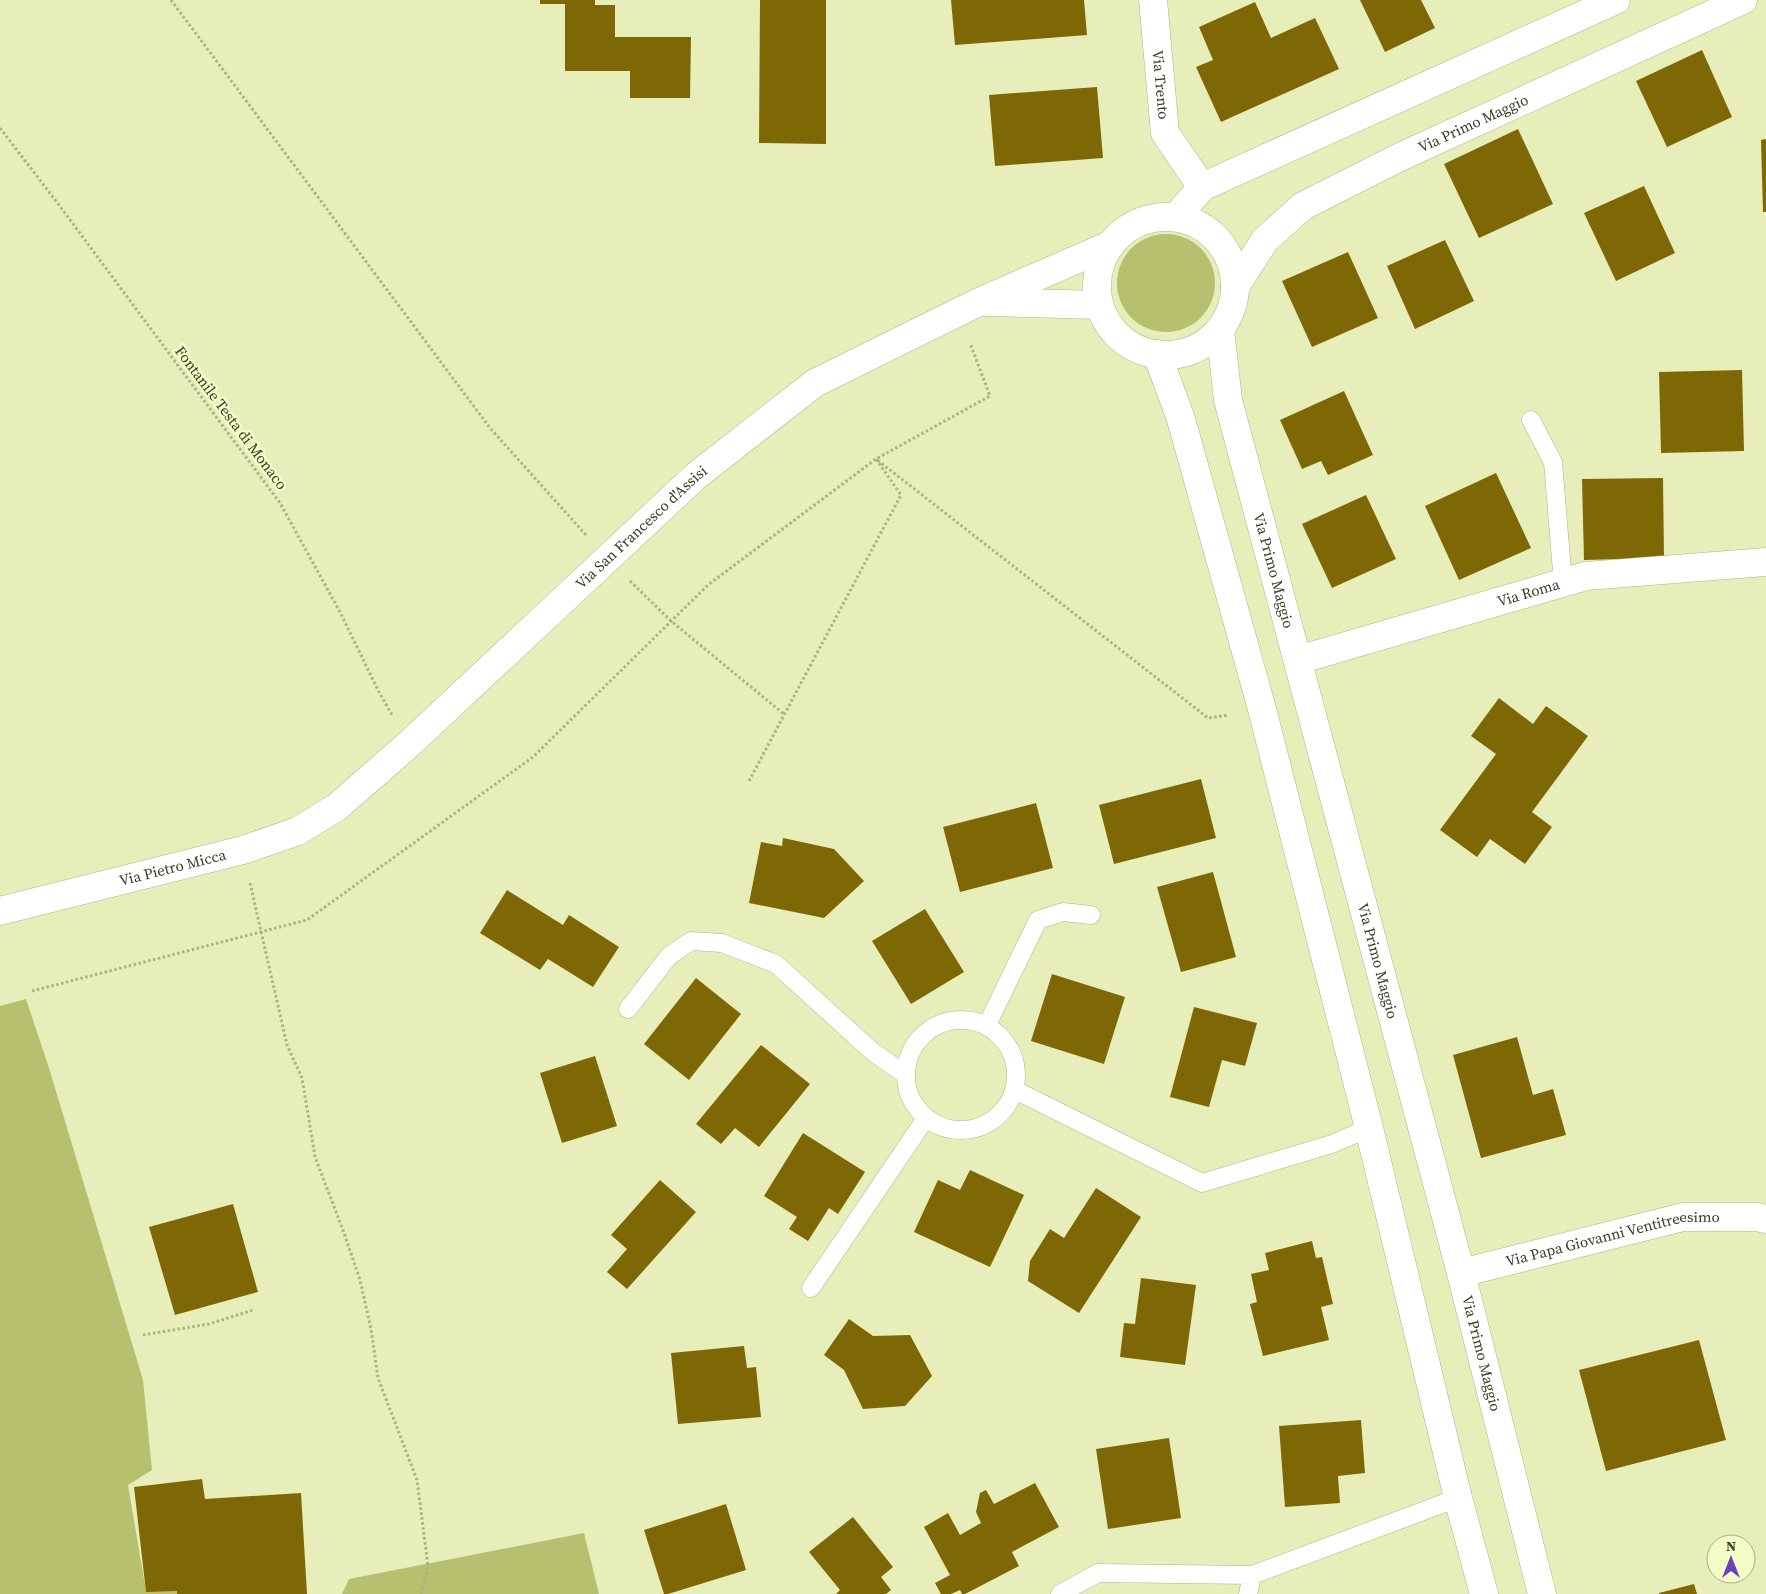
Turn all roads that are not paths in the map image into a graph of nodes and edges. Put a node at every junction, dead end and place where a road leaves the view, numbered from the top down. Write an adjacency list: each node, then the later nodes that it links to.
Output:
1 (1154, 0): 4 (street, Via Trento)
2 (1616, 0): 4 (street)
3 (1743, 0): 7 (street, Via Primo Maggio)
4 (1202, 187): 5 (street)
5 (1176, 217): 6 (street); 7 (street)
6 (1110, 245): 8 (street); 9 (street, Via San Francesco d'Assisi)
7 (1235, 287): 10 (street)
8 (1099, 305): 9 (street, Via San Francesco d'Assisi); 11 (street)
9 (970, 307): 16 (street, Via San Francesco d'Assisi)
10 (1220, 329): 11 (street); 15 (street, Via Primo Maggio)
11 (1157, 354): 24 (street)
12 (1531, 420): 14 (lane)
13 (1766, 562): 14 (street, Via Roma)
14 (1563, 583): 15 (street, Via Roma)
15 (1298, 660): 26 (street, Via Primo Maggio)
16 (337, 807): 17 (street, Via Pietro Micca)
17 (0, 911)
18 (1091, 915): 20 (lane)
19 (628, 1009): 21 (lane)
20 (987, 1025): 21 (lane); 22 (lane)
21 (906, 1075): 23 (lane)
22 (1015, 1090): 23 (lane); 24 (lane)
23 (926, 1118): 27 (lane)
24 (1369, 1128): 28 (street)
25 (1766, 1219): 26 (street, Via Papa Giovanni Ventitreesimo)
26 (1461, 1274): 33 (street, Via Primo Maggio)
27 (811, 1288)
28 (1458, 1498): 29 (lane); 32 (street)
29 (1252, 1575): 30 (lane); 31 (lane)
30 (1060, 1594)
31 (1248, 1594)
32 (1484, 1594)
33 (1542, 1594)

